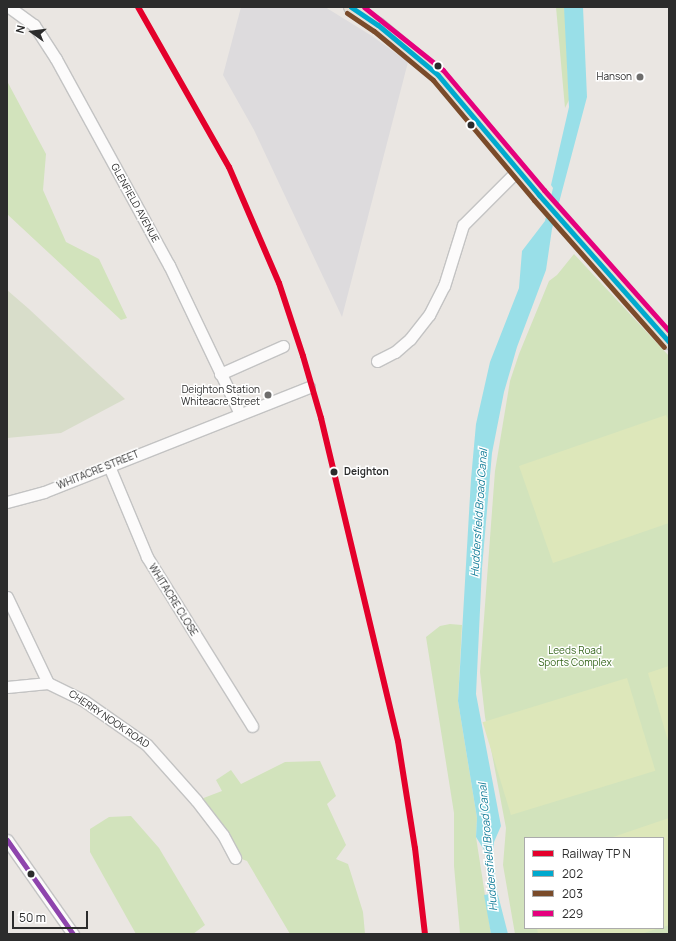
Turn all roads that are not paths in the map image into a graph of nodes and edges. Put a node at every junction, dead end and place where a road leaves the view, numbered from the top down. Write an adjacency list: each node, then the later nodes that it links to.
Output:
1 (9, 7): 7 (street, GLENFIELD AVENUE)
2 (352, 7): 3 (main road)
3 (518, 170): 4 (main road); 6 (street)
4 (669, 342)
5 (283, 346): 7 (street)
6 (377, 361)
7 (220, 374): 9 (street, GLENFIELD AVENUE)
8 (309, 387): 9 (street)
9 (240, 414): 10 (street, WHITACRE STREET)
10 (109, 466): 11 (street, WHITACRE STREET); 15 (street, WHITACRE CLOSE)
11 (7, 502)
12 (7, 597): 13 (street)
13 (48, 683): 14 (street); 17 (street, CHERRY NOOK ROAD)
14 (7, 687)
15 (252, 726)
16 (7, 840): 18 (street)
17 (235, 858)
18 (73, 934)

